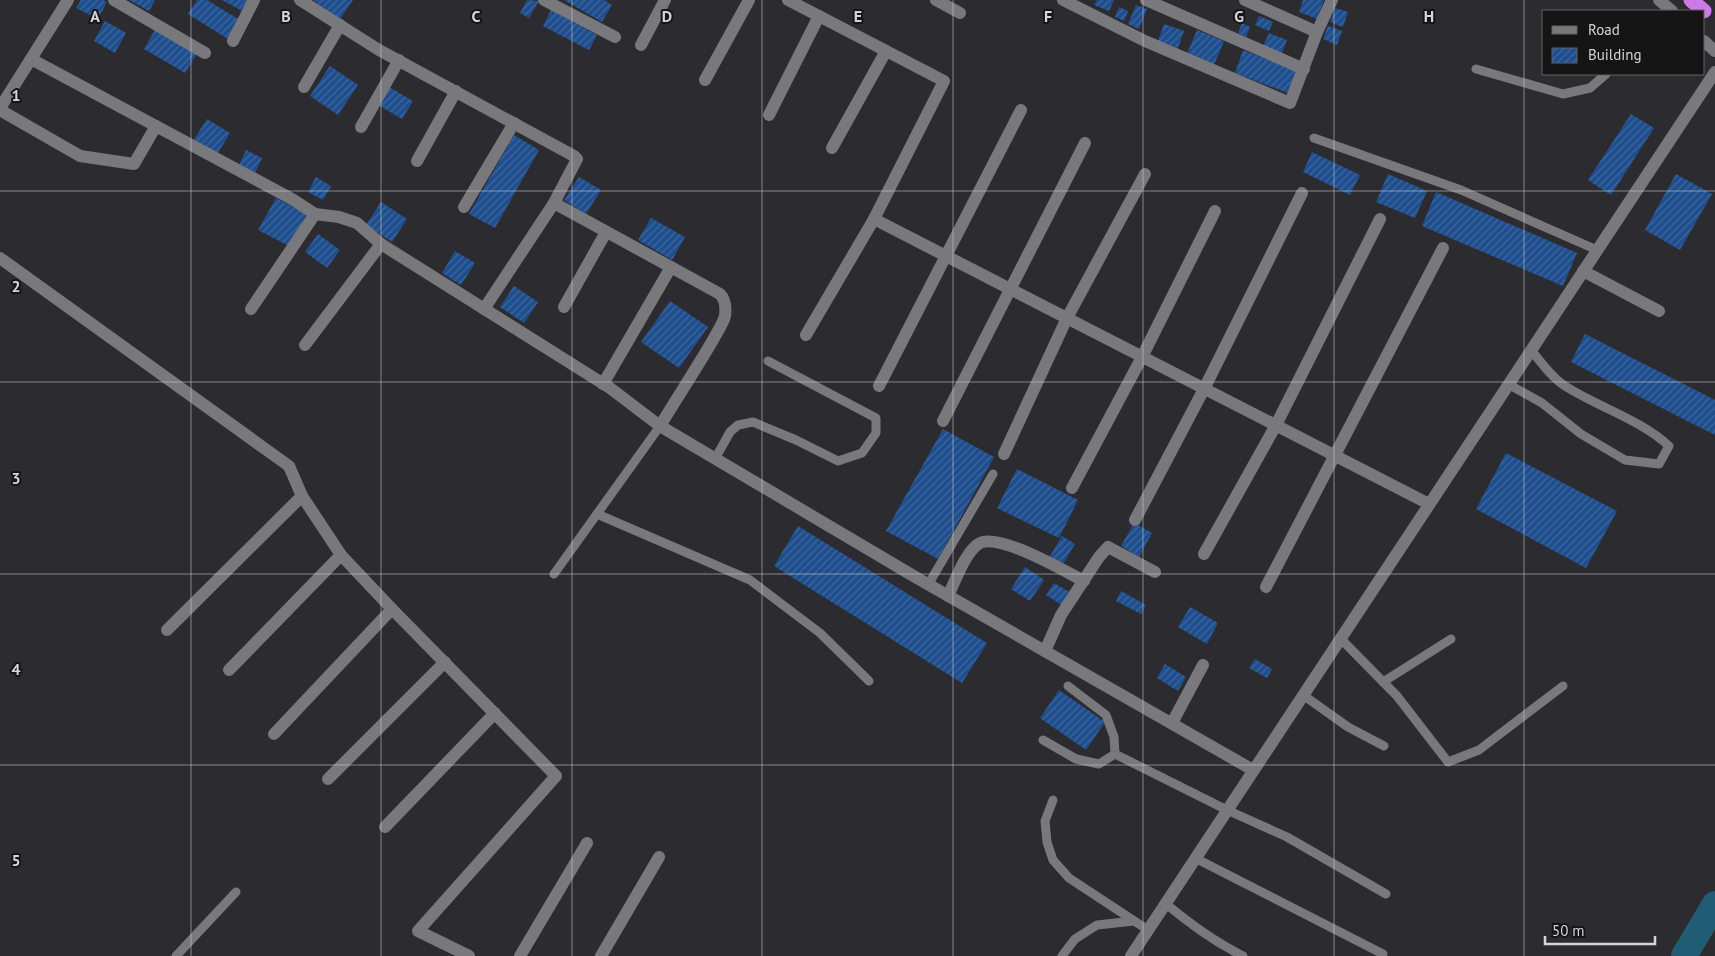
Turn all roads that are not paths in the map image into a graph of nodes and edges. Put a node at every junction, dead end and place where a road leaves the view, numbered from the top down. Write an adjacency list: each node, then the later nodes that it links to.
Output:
1 (68, 0): 29 (street)
2 (114, 0): 28 (street)
3 (254, 0): 23 (street)
4 (300, 0): 20 (street)
5 (544, 0): 22 (street)
6 (665, 0): 25 (street)
7 (748, 0): 35 (street)
8 (788, 0): 18 (street)
9 (936, 0): 17 (street)
10 (1063, 0): 31 (street)
11 (1146, 0): 31 (street)
12 (1245, 0): 21 (street)
13 (1332, 0): 21 (street)
14 (1691, 0): 15 (highway)
15 (1703, 10)
16 (1705, 12): 19 (highway)
17 (960, 13)
18 (819, 16): 26 (street); 40 (street)
19 (1715, 22)
20 (340, 25): 30 (street); 36 (street)
21 (1317, 32): 31 (street)
22 (615, 36)
23 (233, 41)
24 (1705, 42): 27 (street)
25 (641, 45)
26 (886, 51): 46 (street); 54 (street)
27 (1715, 51)
28 (205, 53)
29 (31, 58): 38 (street); 42 (street)
30 (399, 60): 37 (street); 43 (street)
31 (1304, 69)
32 (1476, 69): 34 (lane)
33 (1715, 72): 59 (street)
34 (1605, 75)
35 (705, 80)
36 (304, 87)
37 (456, 91): 41 (street); 47 (street)
38 (0, 109): 42 (street)
39 (1021, 110): 60 (street)
40 (769, 115)
41 (514, 122): 50 (street); 51 (street)
42 (156, 126): 53 (street)
43 (361, 128)
44 (1314, 138): 59 (lane)
45 (1085, 143): 64 (street)
46 (832, 148)
47 (417, 161)
48 (1145, 174): 69 (street)
49 (1302, 193): 78 (street)
50 (554, 203): 56 (street); 67 (street)
51 (464, 207)
52 (1215, 211): 73 (street)
53 (315, 214): 57 (street); 66 (street)
54 (874, 219): 60 (street); 70 (street)
55 (1380, 219): 80 (street)
56 (606, 232): 62 (street); 65 (street)
57 (381, 244): 67 (street); 71 (street)
58 (1443, 248): 83 (street)
59 (1597, 250): 63 (street)
60 (946, 256): 64 (street); 77 (street)
61 (0, 258): 87 (street)
62 (671, 267): 75 (street); 81 (street)
63 (1583, 271): 68 (street); 72 (street)
64 (1009, 289): 69 (street); 79 (street)
65 (564, 307)
66 (251, 309)
67 (484, 309): 75 (street)
68 (1659, 311)
69 (1067, 318): 73 (street); 82 (street)
70 (806, 335)
71 (305, 345)
72 (1531, 350): 76 (street); 76 (lane)
73 (1142, 357): 78 (street); 86 (street)
74 (768, 361): 84 (lane)
75 (603, 384): 81 (street)
76 (1508, 384): 88 (street)
77 (879, 386)
78 (1204, 389): 80 (street); 90 (street)
79 (943, 421)
80 (1276, 425): 83 (street); 91 (street)
81 (660, 426): 84 (street); 89 (lane)
82 (1004, 454)
83 (1334, 455): 88 (street); 97 (street)
84 (716, 459): 96 (street)
85 (993, 474): 96 (lane)
86 (1072, 488)
87 (302, 496): 92 (street); 100 (street)
88 (1429, 504): 101 (street)
89 (597, 514): 94 (lane); 107 (lane)
90 (1135, 520)
91 (1204, 554)
92 (341, 555): 99 (street); 106 (street)
93 (1155, 572): 95 (street)
94 (554, 574)
95 (1084, 582): 98 (street); 103 (street)
96 (928, 584): 98 (street)
97 (1266, 587)
98 (948, 596): 103 (street)
99 (392, 609): 104 (street); 114 (street)
100 (167, 630)
101 (1340, 638): 108 (lane); 111 (street)
102 (1451, 639): 108 (lane)
103 (1045, 651): 113 (street)
104 (445, 662): 112 (street); 119 (street)
105 (1203, 665): 113 (street)
106 (229, 670)
107 (869, 681)
108 (1383, 682): 110 (lane)
109 (1068, 686): 117 (lane)
110 (1563, 686)
111 (1302, 695): 116 (lane); 118 (street)
112 (495, 713): 122 (street); 133 (street)
113 (1172, 723): 118 (street)
114 (274, 734)
115 (1044, 740): 117 (lane)
116 (1384, 746)
117 (1115, 754): 121 (lane)
118 (1253, 770): 121 (street)
119 (328, 779)
120 (1053, 800): 129 (lane)
121 (1227, 810): 125 (street); 127 (lane)
122 (385, 827)
123 (587, 843): 134 (street)
124 (659, 857): 135 (street)
125 (1195, 858): 128 (street); 131 (lane)
126 (236, 892): 132 (lane)
127 (1386, 894)
128 (1165, 903): 130 (street); 138 (lane)
129 (1134, 921): 130 (lane); 136 (lane)
130 (1148, 930): 137 (street)
131 (1383, 954)
132 (176, 956)
133 (469, 956)
134 (520, 956)
135 (601, 956)
136 (1062, 956)
137 (1130, 956)
138 (1243, 956)

